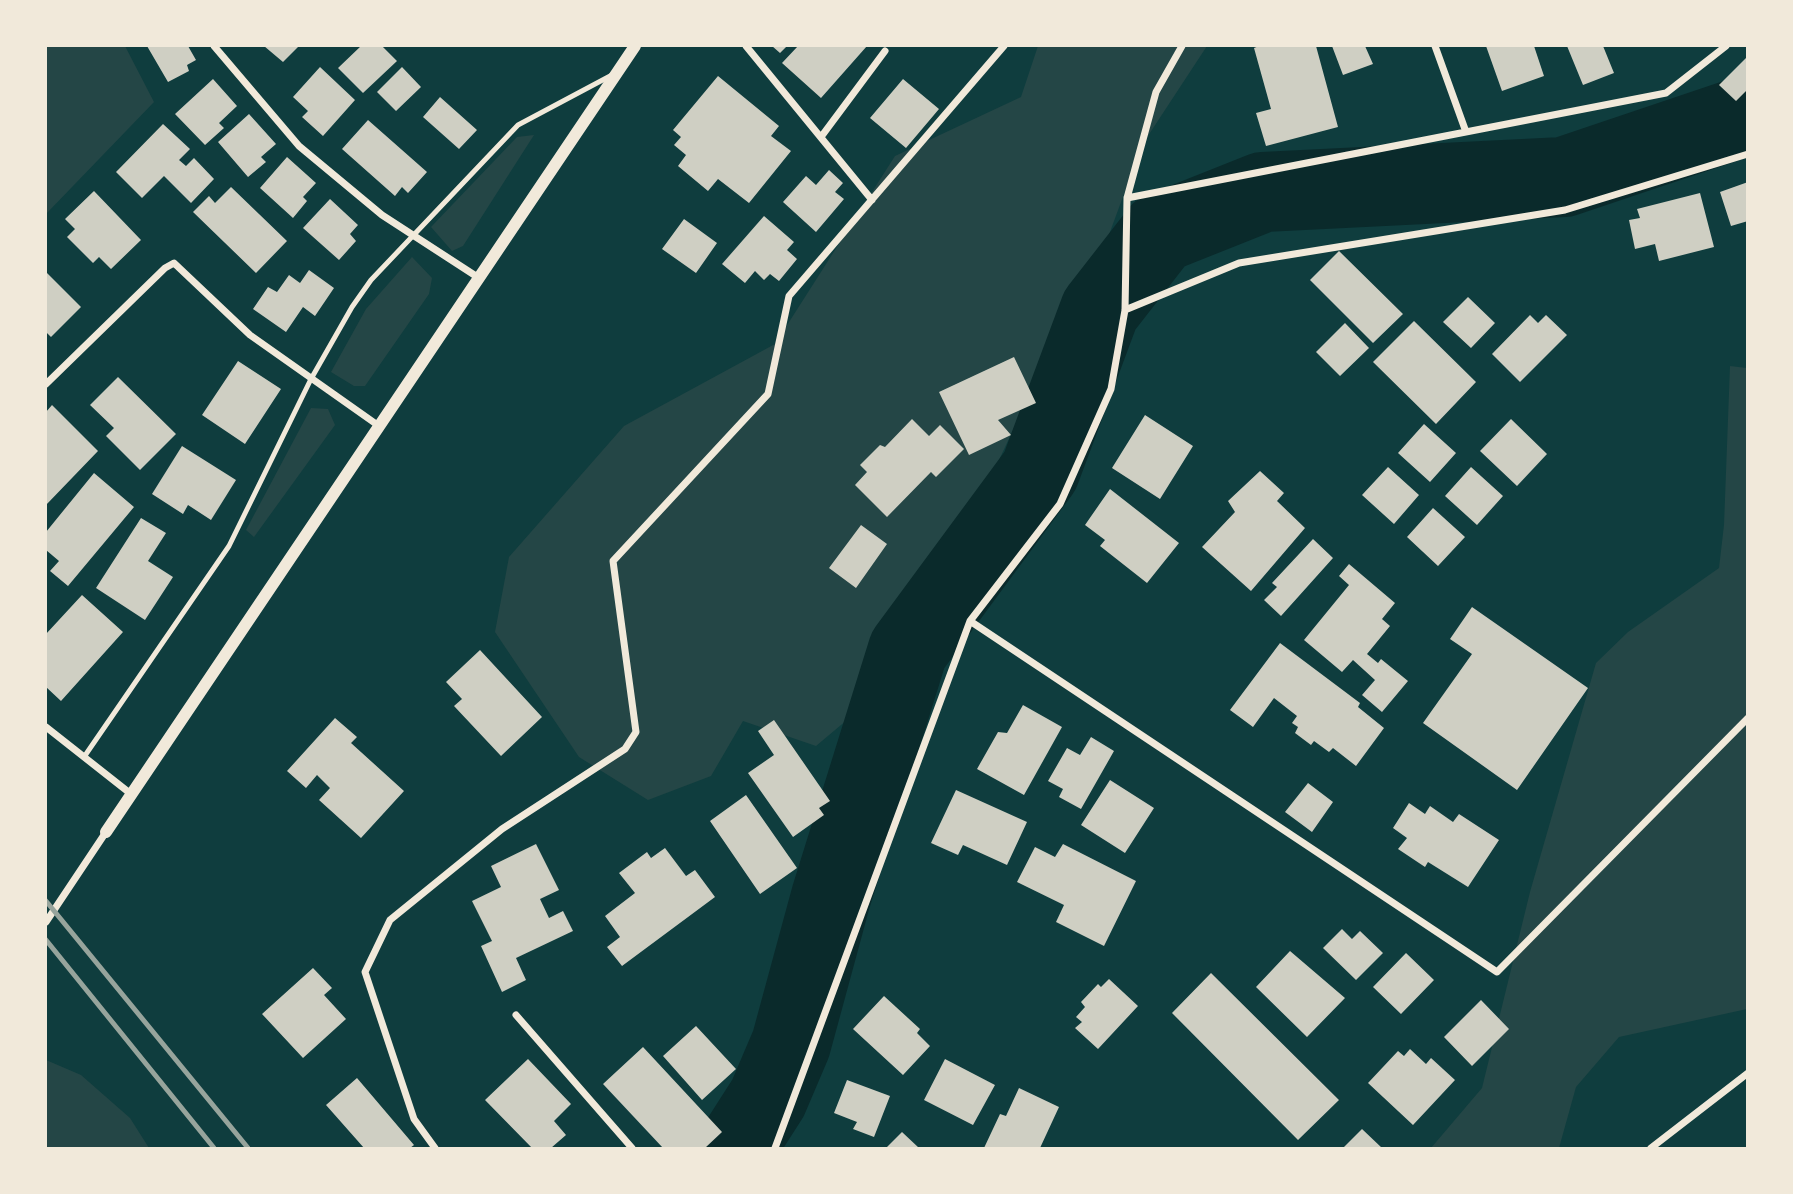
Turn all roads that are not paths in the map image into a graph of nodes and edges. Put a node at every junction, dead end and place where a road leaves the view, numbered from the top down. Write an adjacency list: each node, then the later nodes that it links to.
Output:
1 (214, 46): 15 (street)
2 (635, 46): 9 (street)
3 (746, 46): 11 (street)
4 (1004, 46): 14 (street)
5 (1182, 46): 13 (street)
6 (1435, 46): 10 (street)
7 (1726, 46): 10 (street)
8 (885, 51): 11 (street)
9 (616, 73): 15 (lane); 16 (street)
10 (1466, 132): 13 (street)
11 (821, 137): 14 (street)
12 (1748, 154): 17 (street)
13 (1127, 198): 17 (street)
14 (872, 200): 30 (street)
15 (415, 236): 16 (street); 18 (lane)
16 (479, 278): 20 (street)
17 (1125, 310): 21 (street)
18 (311, 379): 19 (street); 20 (street); 24 (lane)
19 (46, 384)
20 (379, 426): 25 (street)
21 (970, 621): 22 (street); 32 (street)
22 (1748, 718)
23 (46, 727): 24 (street)
24 (84, 757): 25 (street)
25 (131, 794): 26 (street)
26 (106, 832): 27 (street)
27 (46, 922)
28 (516, 1015): 31 (street)
29 (1748, 1073): 33 (street)
30 (435, 1149)
31 (632, 1149)
32 (775, 1149)
33 (1651, 1149)

